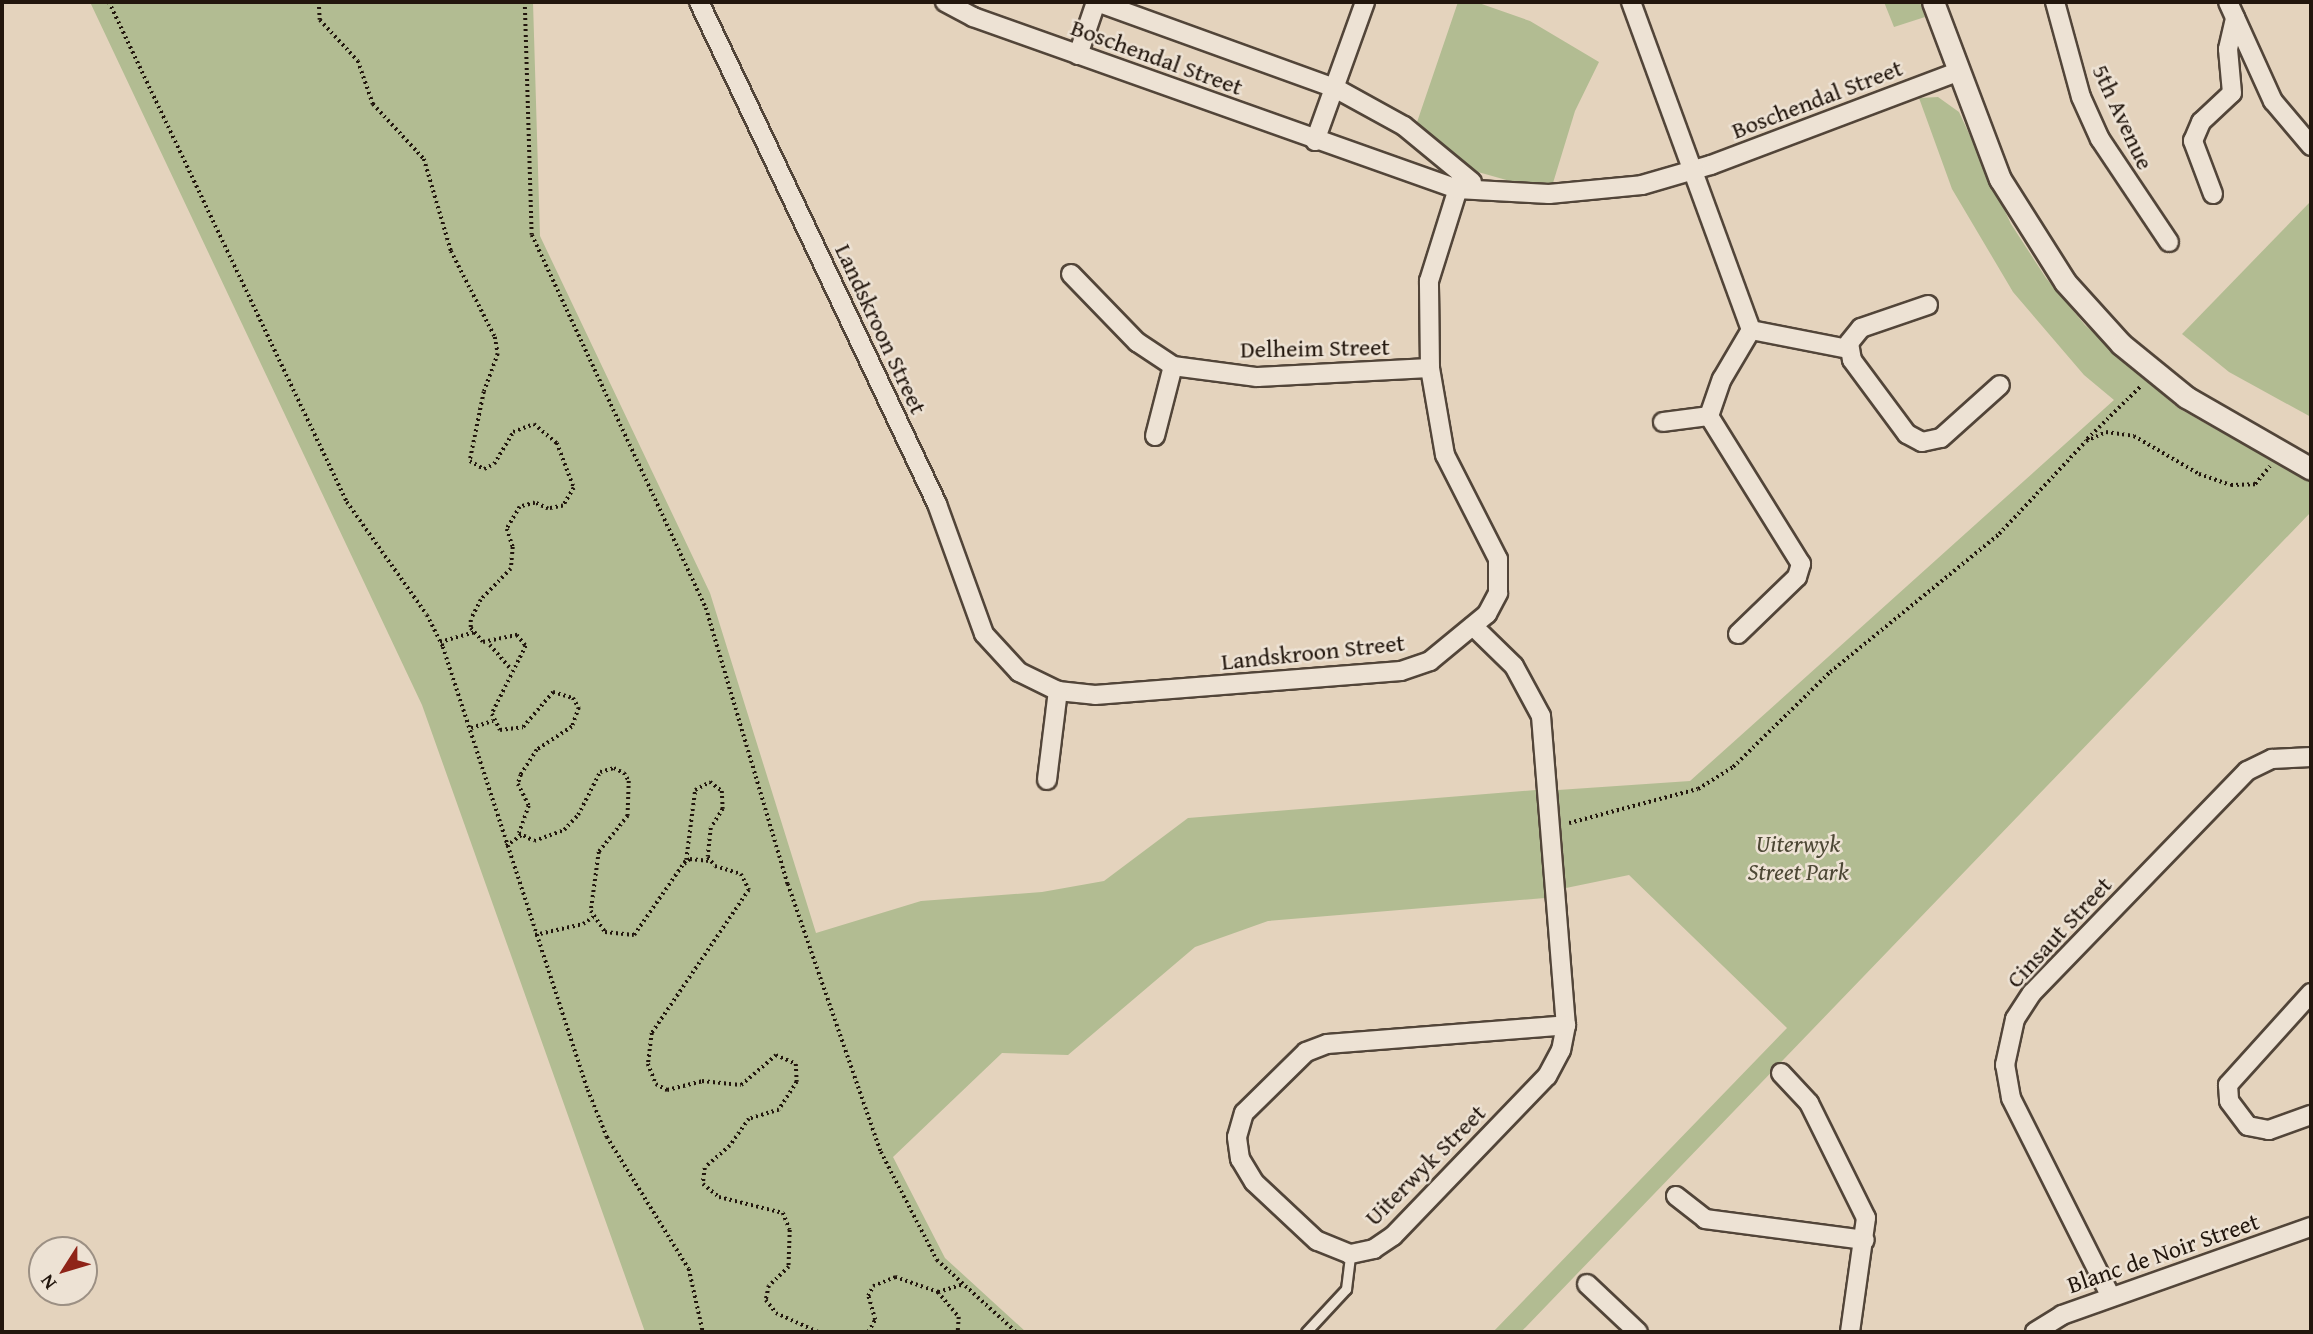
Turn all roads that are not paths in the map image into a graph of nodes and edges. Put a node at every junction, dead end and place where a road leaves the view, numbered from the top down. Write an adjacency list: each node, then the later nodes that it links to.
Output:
1 (699, 2): 31 (street, Landskroon Street)
2 (945, 2): 9 (street, Boschendal Street)
3 (1097, 2): 9 (street); 11 (street, Boschendal Street)
4 (1365, 2): 11 (street)
5 (1631, 2): 14 (street)
6 (1933, 2): 10 (street)
7 (2055, 2): 17 (street, 5th Avenue)
8 (2231, 10): 13 (street); 16 (street)
9 (1079, 55): 12 (street, Boschendal Street)
10 (1957, 72): 14 (street, Boschendal Street); 28 (street)
11 (1335, 88): 12 (street); 15 (street, Boschendal Street)
12 (1315, 141): 15 (street, Boschendal Street)
13 (2311, 146)
14 (1693, 171): 15 (street, Boschendal Street); 20 (street)
15 (1459, 183): 23 (street, Landskroon Street)
16 (2213, 194)
17 (2169, 243)
18 (1071, 274): 22 (street, Delheim Street)
19 (1928, 305): 21 (street)
20 (1751, 330): 21 (street); 25 (street)
21 (1848, 349): 24 (street)
22 (1173, 366): 23 (street, Delheim Street); 27 (street)
23 (1430, 368): 29 (street, Landskroon Street)
24 (2000, 385)
25 (1709, 416): 26 (street); 30 (street)
26 (1662, 422)
27 (1155, 436)
28 (2311, 469)
29 (1473, 626): 31 (street, Landskroon Street); 35 (street, Uiterwyk Street)
30 (1738, 634)
31 (1058, 691): 33 (street)
32 (2311, 757): 43 (street, Cinsaut Street)
33 (1047, 780)
34 (2311, 993): 37 (street)
35 (1566, 1025): 41 (street, Uiterwyk Street); 41 (street, Uiterwyk Street)
36 (1782, 1073): 40 (street)
37 (2311, 1115)
38 (1675, 1196): 40 (street)
39 (2311, 1227): 43 (street, Blanc de Noir Street)
40 (1865, 1240): 46 (street)
41 (1350, 1254): 44 (lane)
42 (1587, 1284): 45 (street)
43 (2111, 1297): 47 (street, Blanc de Noir Street)
44 (1306, 1332)
45 (1638, 1332)
46 (1850, 1332)
47 (2035, 1332)

